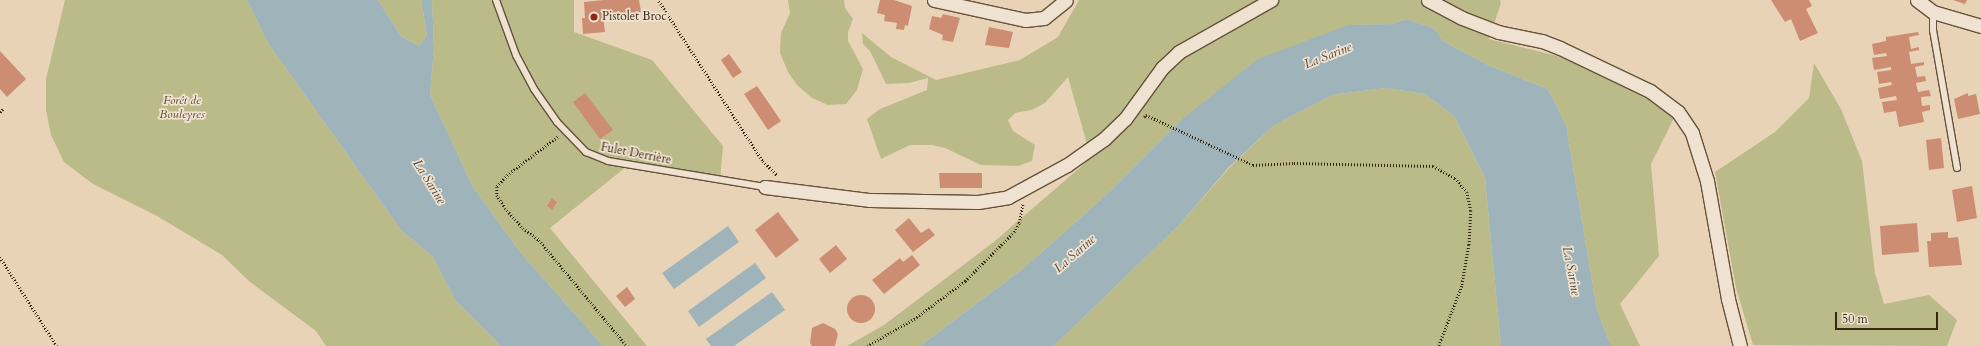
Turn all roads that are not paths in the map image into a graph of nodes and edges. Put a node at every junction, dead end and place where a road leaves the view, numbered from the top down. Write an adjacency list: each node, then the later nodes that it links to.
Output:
1 (496, 0): 10 (lane, Fulet Derrière)
2 (934, 0): 3 (street)
3 (1066, 0)
4 (1271, 0): 10 (street)
5 (1428, 0): 11 (street)
6 (1917, 0): 7 (street)
7 (1933, 12): 8 (street); 9 (lane)
8 (1981, 26)
9 (1957, 168)
10 (765, 187)
11 (1740, 346)

